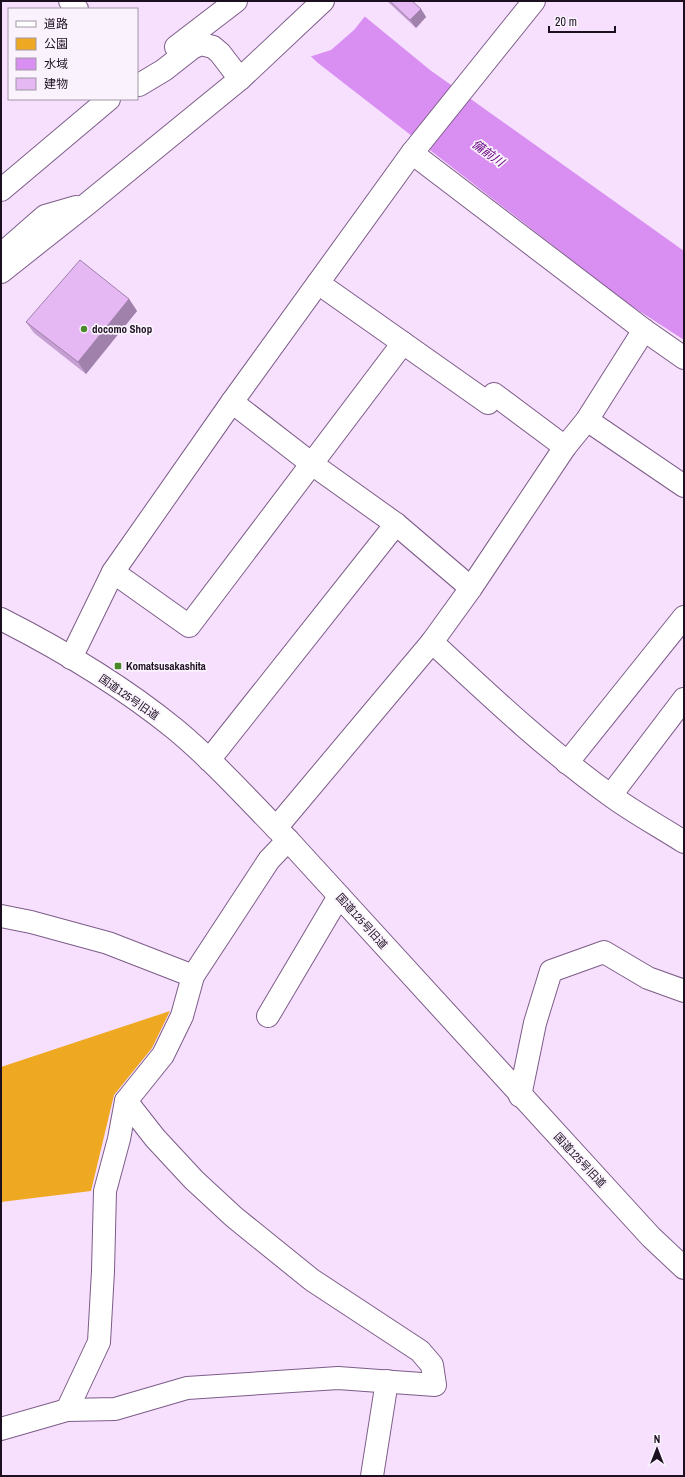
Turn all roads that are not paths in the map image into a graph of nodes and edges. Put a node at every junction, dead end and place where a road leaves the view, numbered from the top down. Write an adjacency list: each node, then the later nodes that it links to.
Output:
1 (236, 1): 4 (street)
2 (323, 1): 5 (street)
3 (534, 1): 8 (street)
4 (138, 75)
5 (240, 79): 6 (street); 10 (street)
6 (138, 84)
7 (108, 100): 9 (street)
8 (415, 150): 13 (street); 14 (street)
9 (1, 190)
10 (87, 204): 11 (street); 12 (street)
11 (1, 254)
12 (1, 272)
13 (318, 283): 15 (street); 17 (street)
14 (644, 330): 16 (street); 18 (street)
15 (403, 343): 19 (street); 20 (street)
16 (684, 358)
17 (232, 402): 20 (street); 23 (street)
18 (587, 420): 19 (street); 21 (street)
19 (565, 447): 24 (street)
20 (312, 464): 22 (street); 23 (street)
21 (684, 486)
22 (396, 524): 24 (street); 30 (street)
23 (113, 572): 28 (street)
24 (471, 588): 27 (street)
25 (684, 617): 31 (street)
26 (1, 620): 28 (street, 国道125号旧道)
27 (432, 642): 31 (street); 33 (street)
28 (71, 658): 30 (street, 国道125号旧道)
29 (684, 699): 32 (street)
30 (209, 760): 33 (street, 国道125号旧道)
31 (568, 763): 32 (street)
32 (611, 795): 34 (street)
33 (282, 834): 35 (street, 国道125号旧道); 37 (street)
34 (684, 842)
35 (338, 896): 39 (street); 40 (street, 国道125号旧道)
36 (1, 916): 37 (street)
37 (193, 976): 41 (street)
38 (684, 991): 40 (street)
39 (268, 1016)
40 (520, 1096): 42 (street, 国道125号旧道)
41 (126, 1101): 43 (street); 44 (street)
42 (684, 1268)
43 (387, 1381): 44 (street); 46 (street)
44 (67, 1410): 45 (street)
45 (1, 1429)
46 (376, 1476)

